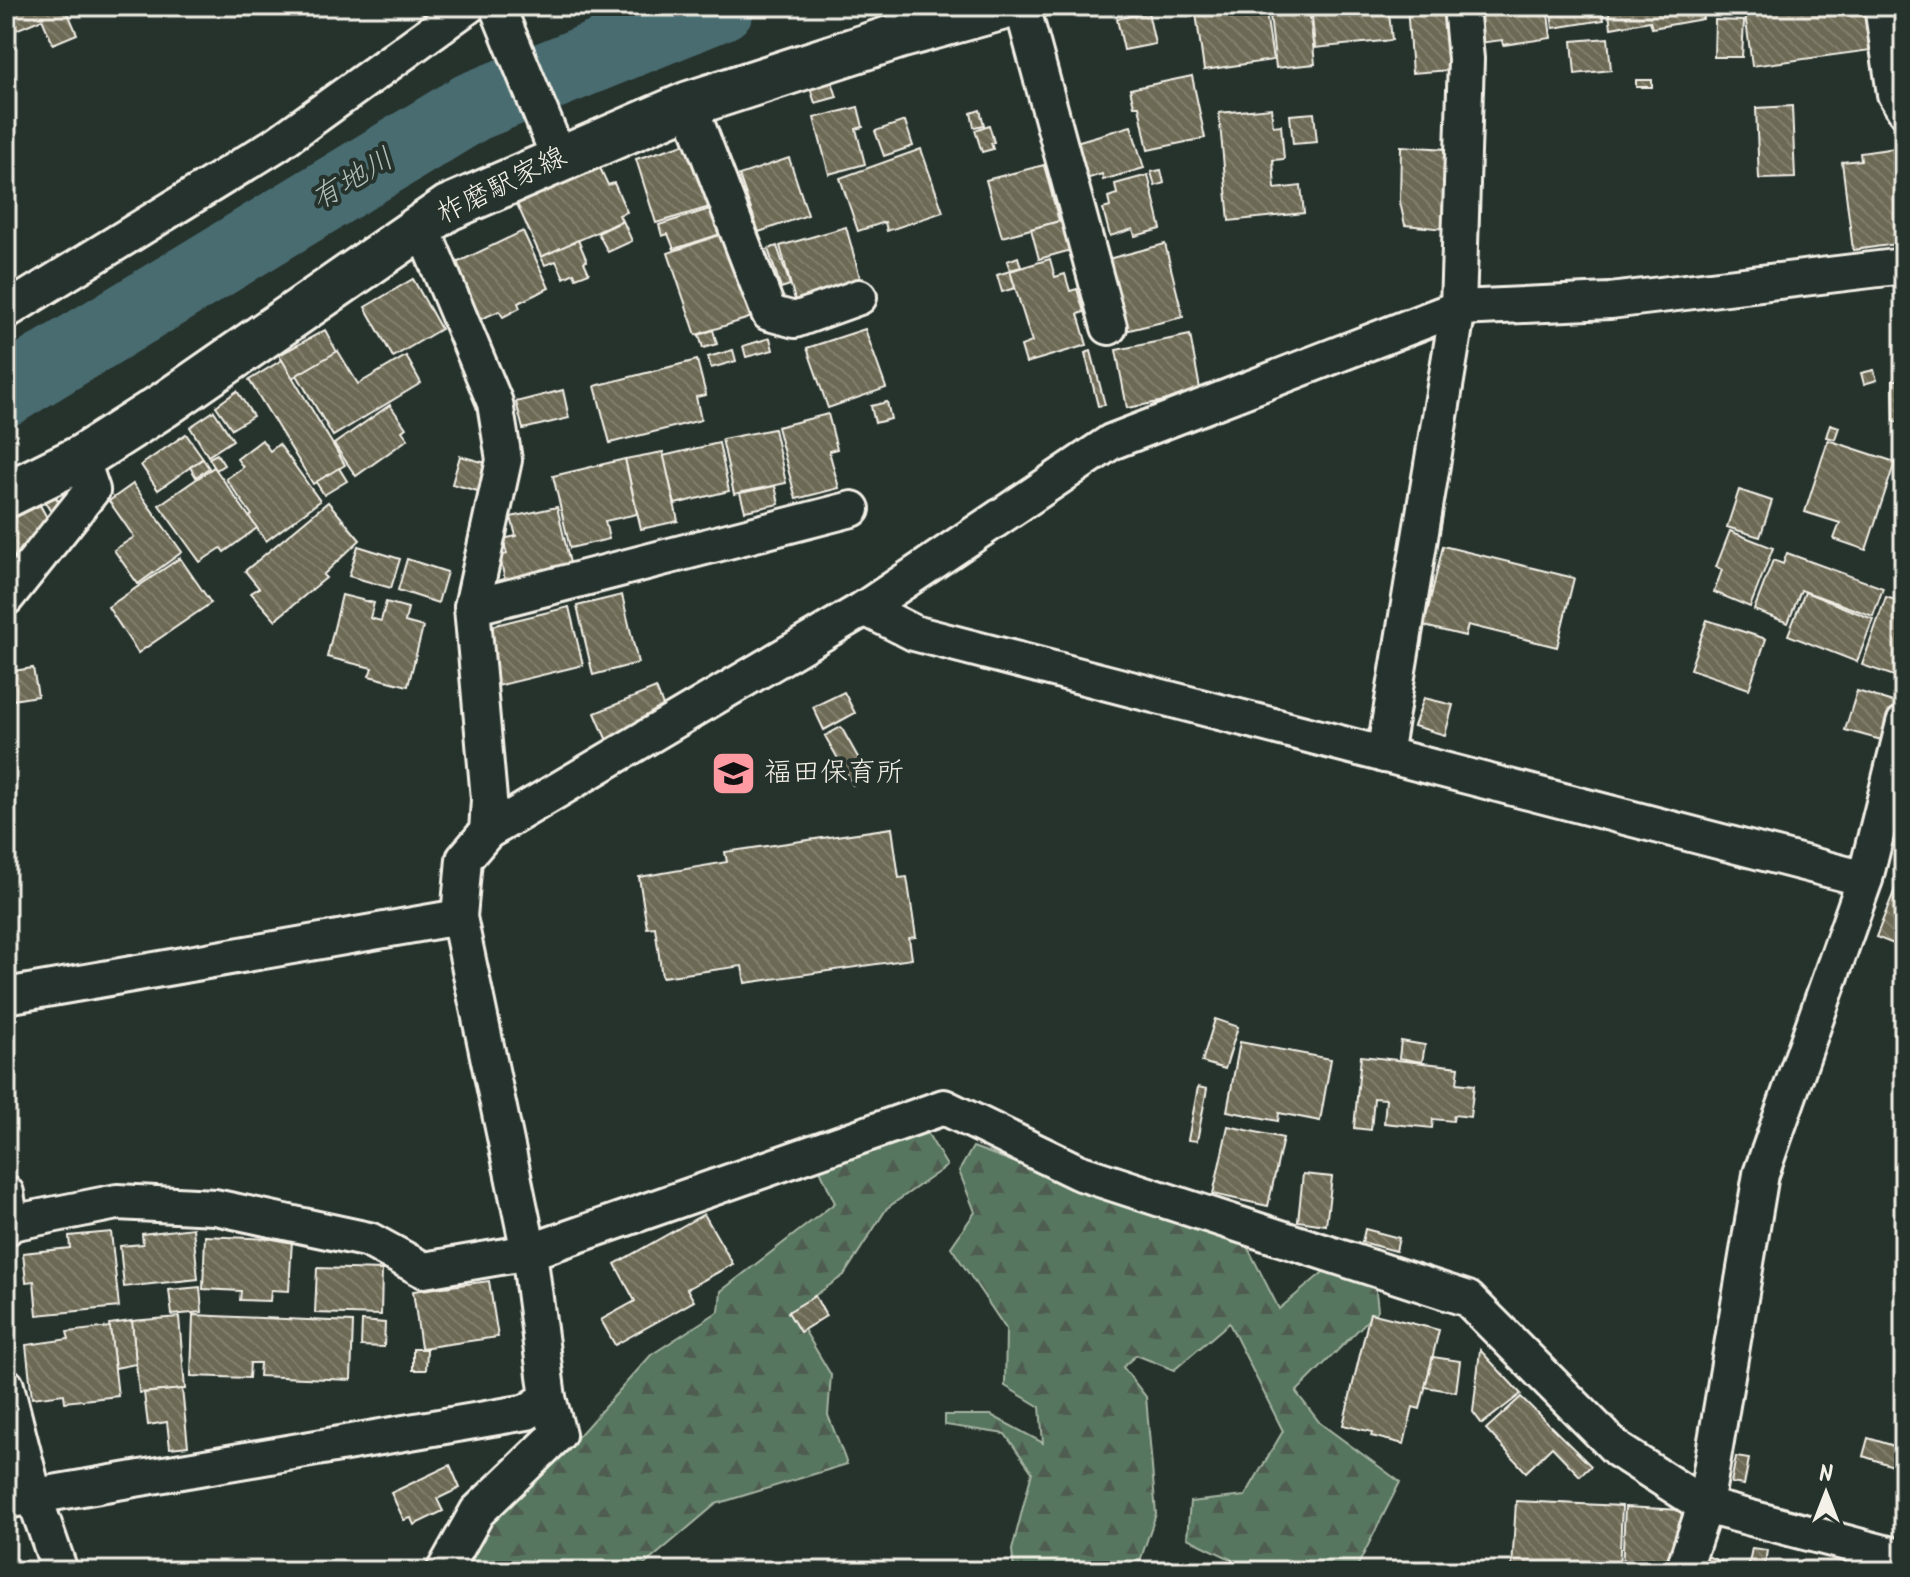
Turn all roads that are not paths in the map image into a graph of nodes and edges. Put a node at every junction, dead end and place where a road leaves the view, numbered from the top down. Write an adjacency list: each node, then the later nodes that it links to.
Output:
1 (468, 6): 14 (street)
2 (497, 6): 9 (street)
3 (1008, 6): 7 (main road, 柞磨駅家線)
4 (1022, 6): 15 (street)
5 (1461, 6): 13 (street)
6 (1882, 6): 8 (street)
7 (689, 104): 9 (main road, 柞磨駅家線); 12 (street)
8 (1904, 109)
9 (559, 158): 10 (main road, 柞磨駅家線)
10 (422, 227): 16 (main road, 柞磨駅家線); 20 (street)
11 (1904, 266): 13 (street)
12 (859, 297)
13 (1458, 308): 21 (street); 23 (street)
14 (6, 311)
15 (1109, 327)
16 (81, 458): 17 (main road, 柞磨駅家線); 19 (street)
17 (6, 495)
18 (852, 509): 20 (street)
19 (6, 598)
20 (472, 607): 24 (street)
21 (865, 608): 23 (street); 24 (street)
22 (1904, 723): 25 (street)
23 (1384, 755): 25 (street)
24 (487, 832): 26 (street)
25 (1865, 879): 33 (street)
26 (459, 917): 27 (street); 29 (street)
27 (6, 996)
28 (8, 1215): 29 (street)
29 (529, 1252): 31 (street); 33 (street)
30 (6, 1386): 32 (street)
31 (548, 1398): 32 (street); 36 (street)
32 (20, 1498): 35 (street)
33 (1705, 1506): 34 (street); 37 (street)
34 (1904, 1558)
35 (60, 1571)
36 (444, 1571)
37 (1683, 1571)

